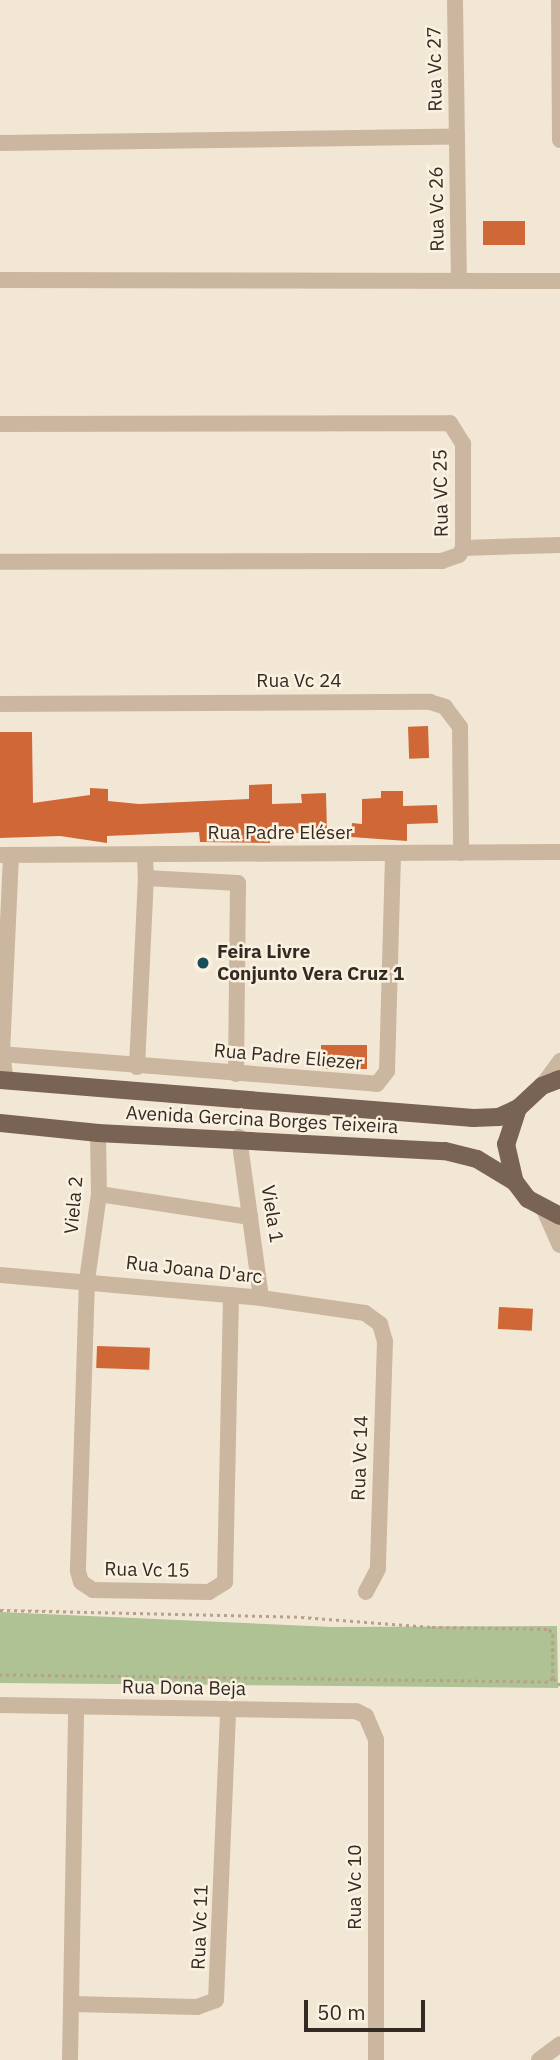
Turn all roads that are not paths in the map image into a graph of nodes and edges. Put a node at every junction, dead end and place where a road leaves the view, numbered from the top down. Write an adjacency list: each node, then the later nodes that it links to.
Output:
1 (455, 0): 3 (street, Rua Vc 27)
2 (559, 0): 4 (street)
3 (457, 136): 5 (street); 6 (street, Rua Vc 26)
4 (560, 140)
5 (0, 143)
6 (459, 279): 7 (street, Rua Vc 26); 8 (street)
7 (0, 280)
8 (560, 281)
9 (0, 425): 11 (street, Rua VC 25)
10 (560, 545): 11 (street)
11 (463, 548): 12 (street, Rua VC 25)
12 (0, 562)
13 (0, 704): 15 (street, Rua Vc 24)
14 (560, 852): 15 (street, Rua Padre Eléser)
15 (461, 853): 16 (street, Rua Padre Eléser)
16 (393, 854): 18 (street, Rua Padre Eléser); 23 (street, Rua Padre Eliezer)
17 (6, 855): 18 (street, Rua Padre Eléser); 20 (street)
18 (145, 855): 19 (street)
19 (146, 878): 22 (street); 23 (street)
20 (1, 1054): 22 (street, Rua Padre Eliezer); 25 (street)
21 (560, 1060): 26 (street)
22 (137, 1067): 23 (street, Rua Padre Eliezer)
23 (236, 1074)
24 (560, 1079): 26 (main road)
25 (3, 1080): 27 (main road, Avenida Gercina Borges Teixeira)
26 (542, 1086): 27 (main road)
27 (518, 1108): 31 (main road)
28 (0, 1123): 29 (main road, Avenida Gercina Borges Teixeira)
29 (99, 1133): 30 (main road, Avenida Gercina Borges Teixeira); 32 (street, Viela 2)
30 (239, 1137): 31 (main road, Avenida Gercina Borges Teixeira); 34 (street, Viela 1)
31 (515, 1182): 33 (main road, Avenida Gercina Borges Teixeira)
32 (99, 1194): 34 (street); 37 (street, Viela 2)
33 (553, 1214): 35 (street)
34 (250, 1217): 39 (street, Viela 1)
35 (560, 1245)
36 (0, 1275): 37 (street, Rua Joana D'arc)
37 (87, 1280): 38 (street, Rua Joana D'arc); 38 (street, Rua Vc 15)
38 (231, 1295): 39 (street, Rua Joana D'arc)
39 (261, 1298): 40 (street, Rua Joana D'arc)
40 (380, 1324): 41 (street, Rua Vc 14)
41 (366, 1592)
42 (0, 1705): 43 (street, Rua Dona Beja)
43 (76, 1707): 44 (street, Rua Dona Beja); 46 (street)
44 (228, 1710): 45 (street, Rua Dona Beja); 46 (street, Rua Vc 11)
45 (366, 1716): 49 (street, Rua Vc 10)
46 (71, 2004): 48 (street)
47 (559, 2043): 50 (street)
48 (70, 2060)
49 (376, 2060)
50 (539, 2060)

